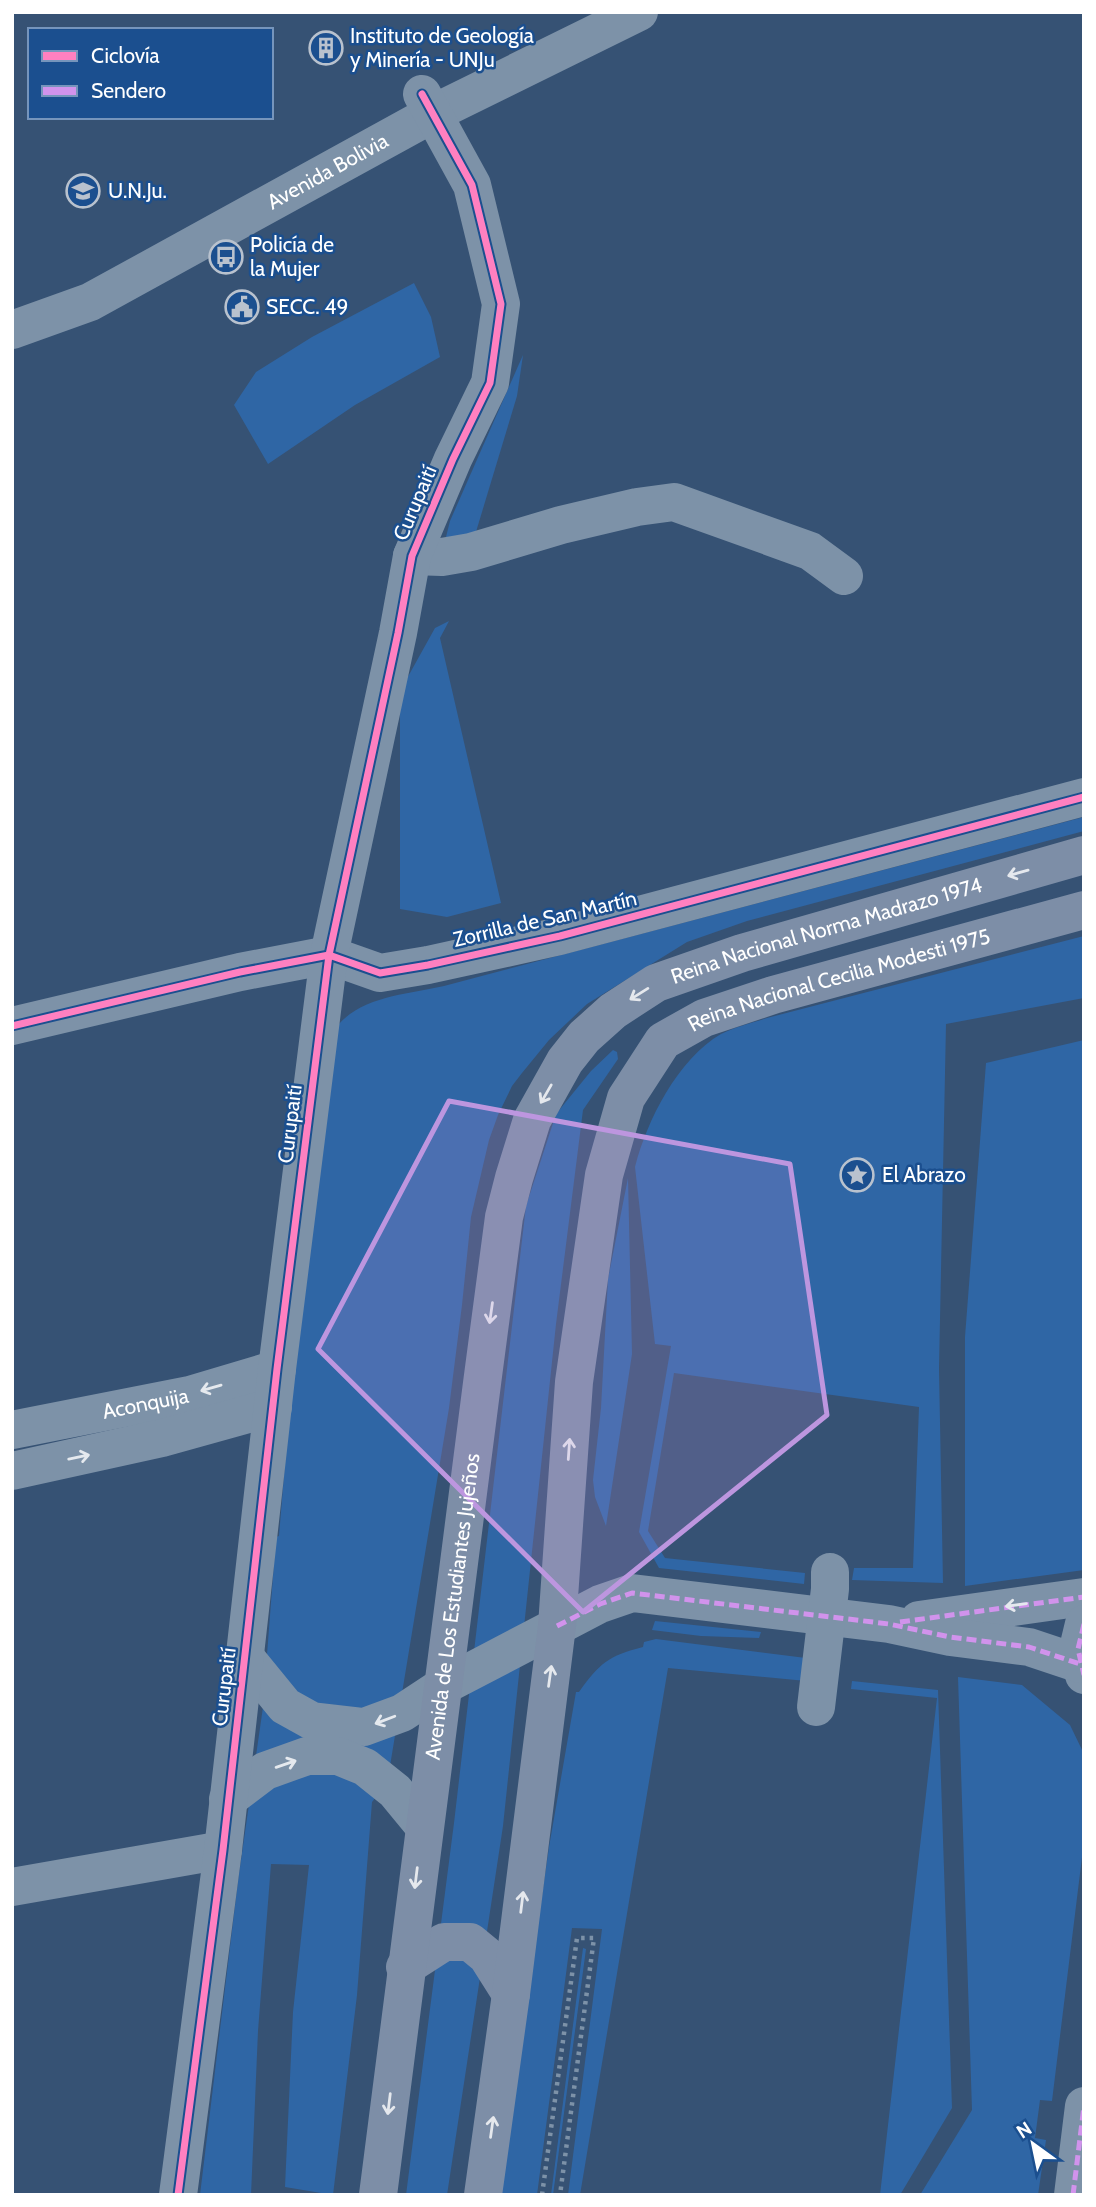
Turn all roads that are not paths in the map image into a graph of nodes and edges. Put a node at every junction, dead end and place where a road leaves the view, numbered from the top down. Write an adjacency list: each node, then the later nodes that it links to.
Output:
1 (589, 12): 3 (street, Avenida Bolivia)
2 (639, 12): 3 (street, Avenida Bolivia)
3 (428, 103): 4 (street, Avenida Bolivia); 5 (street, Curupaití)
4 (14, 329)
5 (412, 556): 6 (street); 10 (street, Curupaití)
6 (844, 576)
7 (1084, 797): 10 (street, Zorrilla de San Martín)
8 (1084, 855): 12 (main road, Reina Nacional Norma Madrazo 1974, one-way to 12)
9 (1084, 910): 22 (main road, Reina Nacional Cecilia Modesti 1975, one-way to 9)
10 (330, 955): 11 (street, Zorrilla de San Martín); 13 (street, Curupaití)
11 (12, 1026)
12 (584, 1037): 25 (main road, Avenida de Los Estudiantes Jujeños, one-way to 25)
13 (277, 1369): 14 (street, Curupaití); 15 (street, Aconquija, one-way to 15)
14 (273, 1407): 16 (street, Aconquija, one-way to 14); 23 (street, Curupaití)
15 (12, 1430)
16 (12, 1471)
17 (830, 1572): 19 (street)
18 (1084, 1597): 21 (street, one-way to 21)
19 (826, 1615): 21 (street); 22 (street); 26 (street)
20 (1084, 1623): 24 (street)
21 (889, 1624): 24 (street)
22 (557, 1626): 25 (street); 32 (main road, one-way to 22)
23 (245, 1657): 25 (street, one-way to 23); 27 (street, Curupaití)
24 (1082, 1669)
25 (443, 1686): 28 (main road, Avenida de Los Estudiantes Jujeños)
26 (816, 1707)
27 (228, 1799): 28 (street, one-way to 28); 29 (street, Curupaití)
28 (423, 1825): 31 (main road, Avenida de Los Estudiantes Jujeños, one-way to 31)
29 (223, 1850): 30 (street); 34 (street, Curupaití)
30 (12, 1887)
31 (405, 1967): 32 (main road); 35 (main road, Avenida de Los Estudiantes Jujeños, one-way to 35)
32 (511, 1994): 36 (main road, one-way to 32)
33 (1084, 2106): 37 (street)
34 (178, 2195)
35 (378, 2195)
36 (483, 2195)
37 (1073, 2195)

